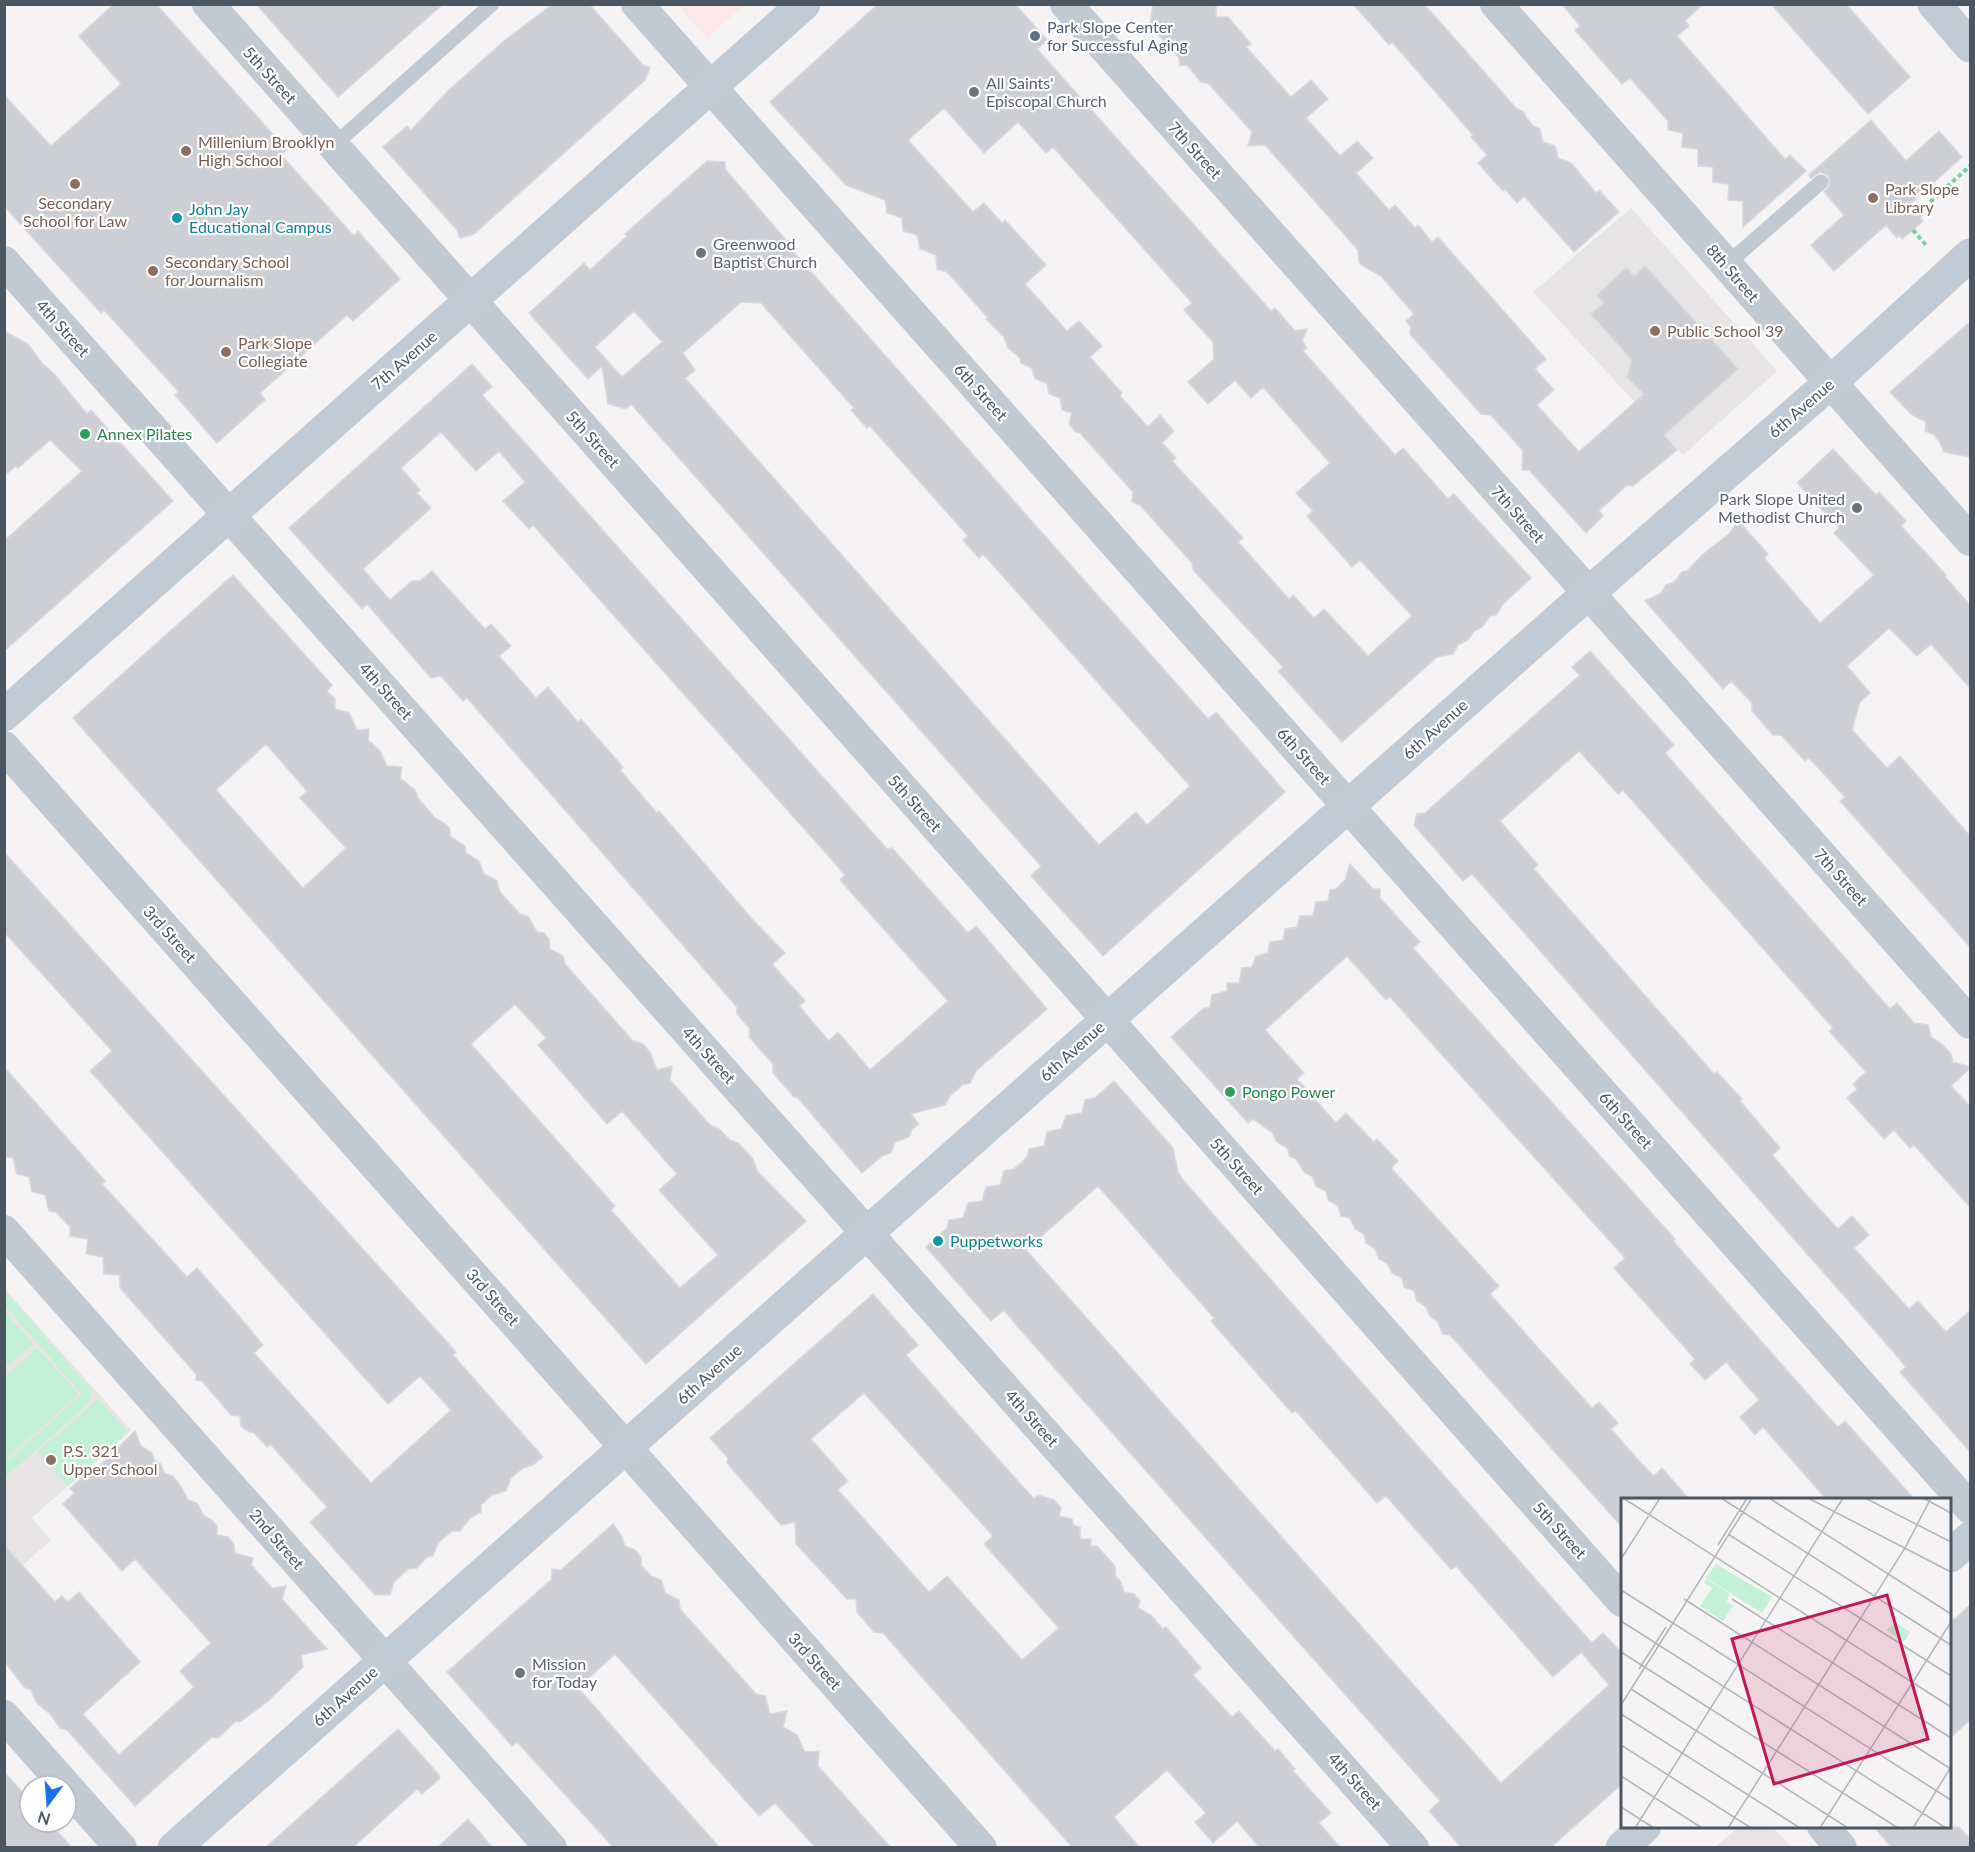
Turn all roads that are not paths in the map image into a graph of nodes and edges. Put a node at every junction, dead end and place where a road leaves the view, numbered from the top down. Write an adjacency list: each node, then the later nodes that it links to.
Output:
1 (207, 4): 10 (street, 5th Street)
2 (492, 4): 10 (lane)
3 (637, 4): 9 (street, 6th Street)
4 (804, 4): 9 (street, 7th Avenue)
5 (1066, 4): 19 (street, 7th Street)
6 (1496, 4): 14 (street, 8th Street)
7 (1934, 4): 8 (street)
8 (1971, 46)
9 (711, 87): 15 (street, 7th Avenue); 22 (street, 6th Street)
10 (333, 146): 15 (street, 5th Street)
11 (1821, 182): 14 (lane)
12 (1971, 255): 16 (street, 6th Avenue)
13 (4, 262): 17 (street, 4th Street)
14 (1726, 265): 16 (street, 8th Street)
15 (470, 302): 17 (street, 7th Avenue); 23 (street, 5th Street)
16 (1830, 383): 18 (street, 8th Street); 19 (street, 6th Avenue)
17 (229, 515): 20 (street, 7th Avenue); 26 (street, 4th Street)
18 (1971, 540)
19 (1588, 593): 22 (street, 6th Avenue); 24 (street, 7th Street)
20 (4, 714)
21 (4, 747): 27 (street, 3rd Street)
22 (1348, 806): 23 (street, 6th Avenue); 28 (street, 6th Street)
23 (1107, 1019): 26 (street, 6th Avenue); 31 (street, 5th Street)
24 (1971, 1023)
25 (4, 1231): 32 (street, 2nd Street)
26 (867, 1233): 27 (street, 6th Avenue); 40 (street, 4th Street)
27 (626, 1448): 32 (street, 6th Avenue); 39 (street, 3rd Street)
28 (1971, 1508)
29 (1971, 1538): 30 (street)
30 (1951, 1555)
31 (1621, 1598)
32 (384, 1660): 37 (street, 6th Avenue); 38 (street, 2nd Street)
33 (4, 1716): 36 (street)
34 (1644, 1828): 41 (street)
35 (1824, 1828): 42 (street)
36 (121, 1848)
37 (174, 1848)
38 (551, 1848)
39 (981, 1848)
40 (1413, 1848)
41 (1622, 1848)
42 (1841, 1848)

